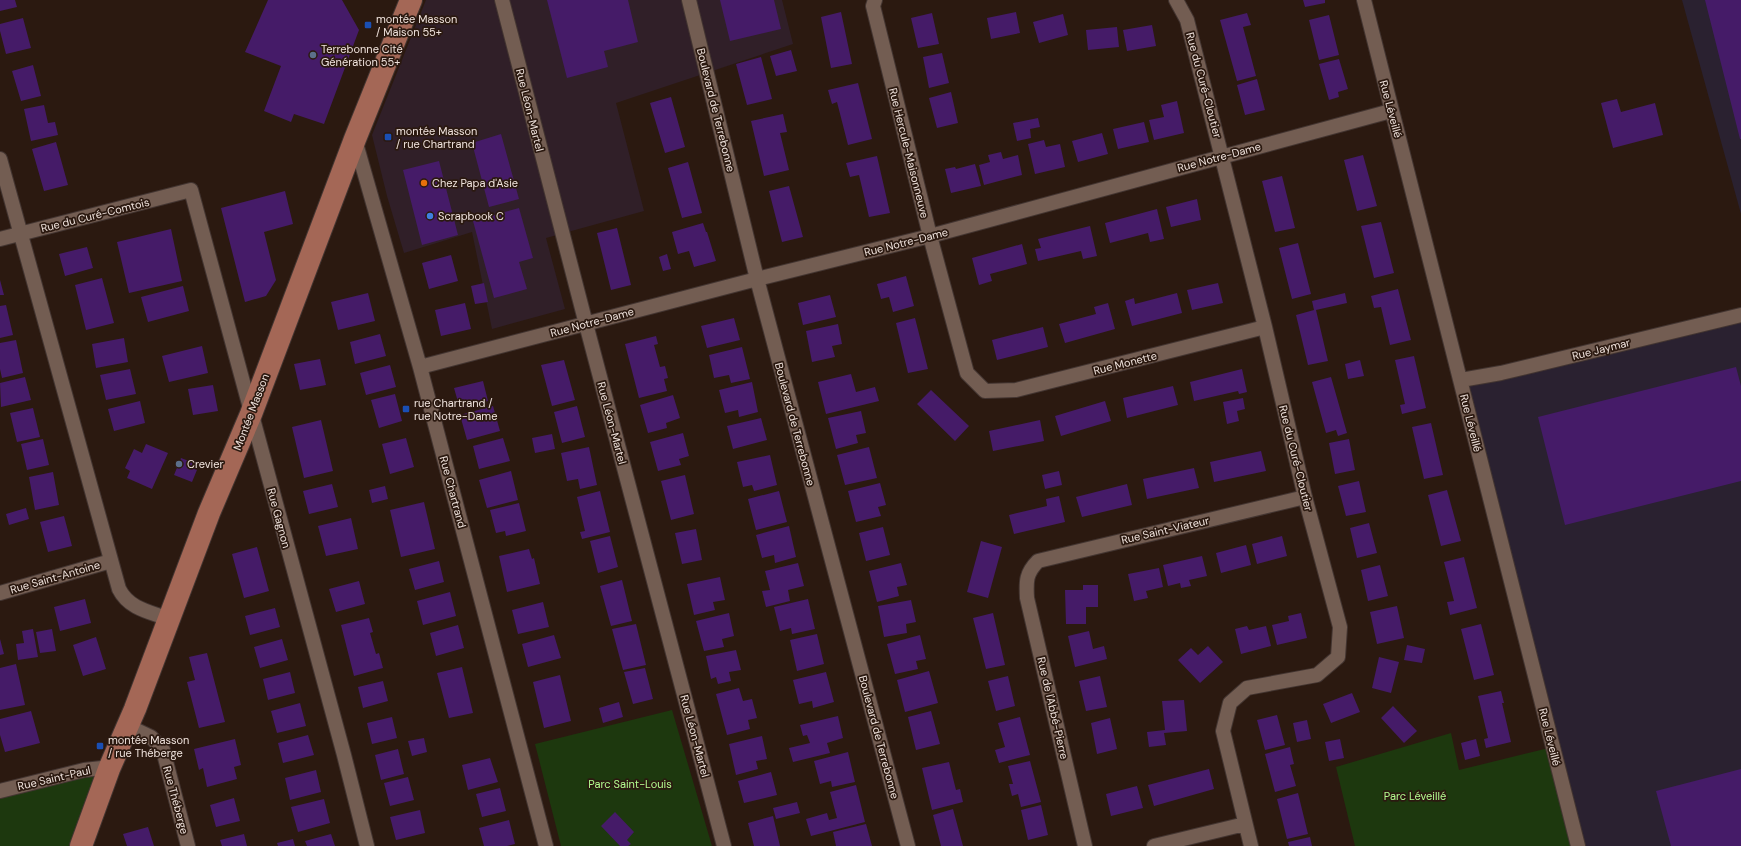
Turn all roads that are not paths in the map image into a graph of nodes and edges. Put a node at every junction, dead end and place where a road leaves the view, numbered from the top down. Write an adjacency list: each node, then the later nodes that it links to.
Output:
1 (411, 0): 8 (main road, Montée Masson)
2 (502, 0): 17 (street, Rue Léon-Martel)
3 (689, 0): 15 (street, Boulevard de Terrebonne)
4 (875, 0): 13 (street, Rue Hercule-Maisonneuve)
5 (1176, 0): 9 (street, Rue du Curé-Cloutier)
6 (1364, 0): 7 (street, Rue Léveillé)
7 (1391, 110): 9 (street, Rue Notre-Dame); 20 (street, Rue Léveillé)
8 (354, 139): 19 (street, Rue Chartrand); 22 (main road, Montée Masson)
9 (1222, 156): 13 (street, Rue Notre-Dame); 18 (street, Rue du Curé-Cloutier)
10 (0, 159): 12 (street)
11 (191, 190): 12 (street, Rue du Curé-Comtois); 22 (street, Rue Gagnon)
12 (20, 234): 14 (street, Rue du Curé-Comtois); 24 (street)
13 (930, 236): 15 (street, Rue Notre-Dame); 21 (street, Rue Hercule-Maisonneuve)
14 (0, 239)
15 (757, 279): 17 (street, Rue Notre-Dame); 37 (street, Boulevard de Terrebonne)
16 (1741, 315): 20 (street, Rue Jaymar)
17 (586, 324): 19 (street, Rue Notre-Dame); 36 (street, Rue Léon-Martel)
18 (1265, 327): 21 (street, Rue Monette); 23 (street, Rue du Curé-Cloutier)
19 (420, 367): 35 (street, Rue Chartrand)
20 (1461, 380): 41 (street, Rue Léveillé)
21 (985, 391)
22 (251, 414): 27 (main road, Montée Masson); 34 (street, Rue Gagnon)
23 (1305, 497): 25 (street, Rue Saint-Viateur); 31 (street, Rue du Curé-Cloutier)
24 (111, 561): 26 (street, Rue Saint-Antoine); 27 (street)
25 (1030, 569): 38 (street, Rue de l'Abbé-Pierre)
26 (0, 593)
27 (169, 619): 28 (main road, Montée Masson)
28 (128, 726): 29 (main road, Montée Masson); 33 (street, Rue Théberge)
29 (109, 769): 30 (street, Rue Saint-Paul); 32 (main road, Montée Masson)
30 (0, 791)
31 (1245, 824): 39 (street); 40 (street, Rue du Curé-Cloutier)
32 (81, 846)
33 (188, 846)
34 (367, 846)
35 (546, 846)
36 (724, 846)
37 (908, 846)
38 (1086, 846)
39 (1154, 846)
40 (1251, 846)
41 (1578, 846)

